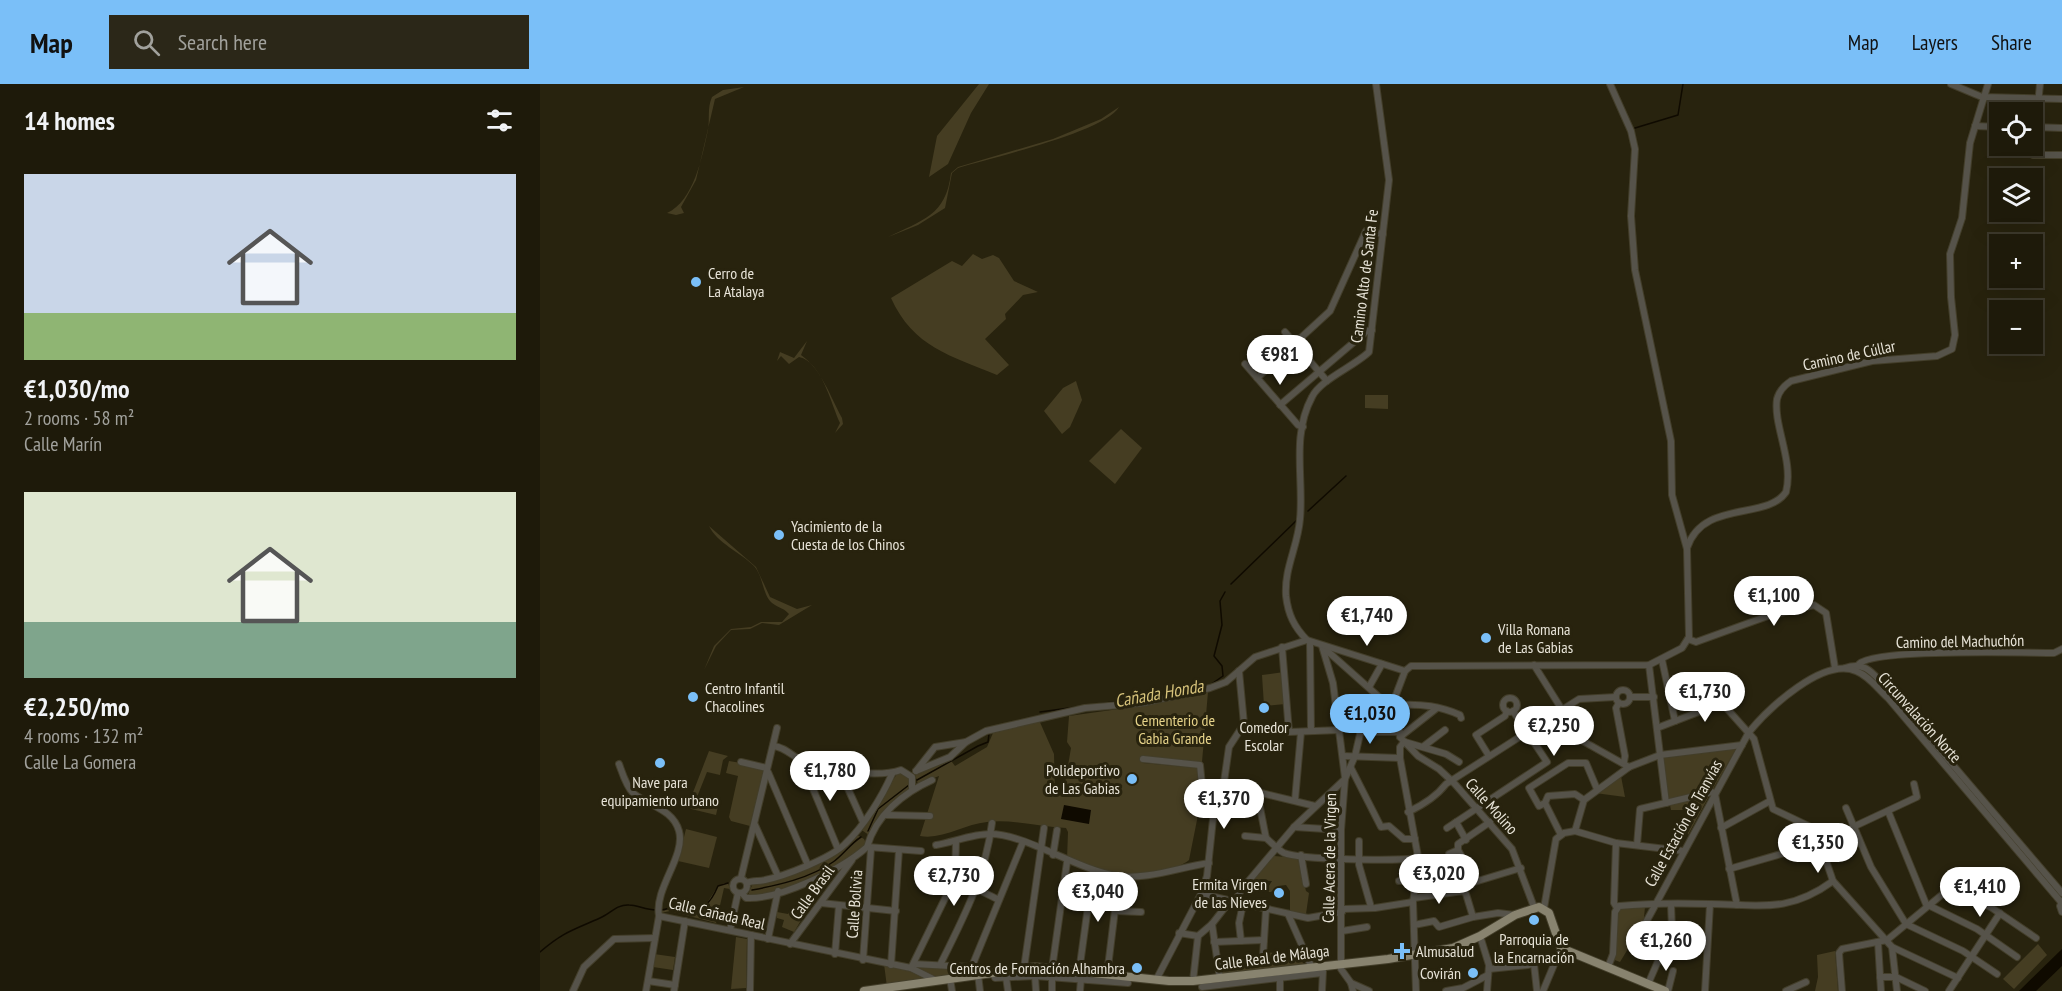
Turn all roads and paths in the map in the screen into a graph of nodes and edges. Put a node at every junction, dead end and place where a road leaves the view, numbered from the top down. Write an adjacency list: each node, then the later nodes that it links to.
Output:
1 (1376, 84): 16 (street, Camino Alto de Santa Fe)
2 (1610, 84): 26 (street)
3 (1951, 84): 6 (street)
4 (1988, 84): 6 (street, Camino de Cúllar)
5 (2040, 84): 7 (street)
6 (1982, 97): 7 (street); 10 (street, Camino de Cúllar)
7 (2040, 99): 8 (street); 9 (street)
8 (2062, 99)
9 (2039, 102)
10 (1975, 126): 11 (street); 26 (street, Camino de Cúllar)
11 (1989, 127)
12 (2043, 127): 13 (street)
13 (2062, 128)
14 (2043, 155): 15 (street)
15 (2062, 155)
16 (1383, 234): 17 (street, Camino Alto de Santa Fe); 19 (street)
17 (1372, 330): 21 (street); 23 (street, Camino Alto de Santa Fe)
18 (1285, 332): 19 (street)
19 (1295, 344): 21 (street); 22 (street)
20 (1245, 364): 22 (street)
21 (1319, 372): 23 (street); 24 (street)
22 (1257, 378): 24 (street)
23 (1327, 381): 25 (street, Camino Alto de Santa Fe)
24 (1280, 405): 25 (street)
25 (1303, 427): 28 (street, Camino Alto de Santa Fe)
26 (1687, 549): 27 (street)
27 (1688, 639): 32 (street); 37 (street)
28 (1309, 641): 29 (street); 30 (street); 56 (street)
29 (1322, 646): 33 (street); 42 (street); 54 (street)
30 (1282, 647): 39 (street); 57 (street)
31 (2062, 649): 34 (street, Camino del Machuchón)
32 (1662, 660): 36 (street); 51 (street)
33 (1382, 664): 40 (street); 42 (street)
34 (1859, 664): 38 (street, Circunvalación Norte); 41 (street); 168 (street, Circunvalación Norte)
35 (1534, 665): 36 (street); 40 (street); 49 (street)
36 (1649, 665): 44 (street)
37 (1835, 668): 38 (street, Calle Estación de Tranvías); 60 (street, Calle Estación de Tranvías)
38 (1844, 668): 41 (street, Circunvalación Norte)
39 (1239, 671): 62 (street); 90 (street)
40 (1405, 671): 46 (street)
41 (1865, 676): 174 (street, Circunvalación Norte)
42 (1369, 687): 45 (street)
43 (1630, 697): 44 (street); 47 (street); 47 (street)
44 (1654, 698): 53 (street)
45 (1386, 700): 46 (street); 58 (street, Calle Acera de la Virgen)
46 (1394, 700): 48 (street); 61 (street)
47 (1618, 700): 49 (street); 77 (street)
48 (1438, 707): 50 (street); 61 (street)
49 (1562, 710): 59 (street); 77 (street)
50 (1461, 718)
51 (1675, 721): 53 (street); 60 (street)
52 (777, 728): 64 (street)
53 (1657, 728): 66 (street)
54 (1340, 730): 56 (street); 68 (street)
55 (1445, 730): 65 (street)
56 (1311, 731): 57 (street)
57 (1301, 732): 94 (street)
58 (1362, 732): 61 (street); 69 (street, Calle Acera de la Virgen)
59 (1528, 732): 70 (street); 70 (street); 83 (street)
60 (1749, 732): 63 (street, Calle Estación de Tranvías); 96 (street)
61 (1401, 737): 65 (street); 71 (street); 86 (street, Calle Molino)
62 (966, 742): 81 (street); 81 (street)
63 (1742, 745): 66 (street); 93 (street, Calle Estación de Tranvías)
64 (773, 746): 73 (street); 79 (street)
65 (1424, 746): 75 (street)
66 (1660, 755): 77 (street); 97 (street)
67 (843, 756): 80 (street)
68 (1343, 756): 69 (street); 84 (street)
69 (1355, 756): 71 (street); 78 (street, Calle Acera de la Virgen)
70 (1489, 756): 86 (street)
71 (1400, 758): 104 (street)
72 (1143, 759): 102 (street)
73 (801, 760): 80 (street); 137 (street)
74 (741, 762): 79 (street)
75 (1459, 762)
76 (619, 764): 192 (street, Calle Cañada Real)
77 (1626, 765): 91 (street)
78 (1351, 768): 84 (street, Calle Acera de la Virgen); 126 (street)
79 (767, 770): 111 (street); 151 (street)
80 (840, 771): 82 (street); 107 (street)
81 (913, 773): 82 (street); 89 (street)
82 (892, 774): 107 (street)
83 (1524, 776): 88 (street); 100 (street)
84 (1345, 779): 99 (street); 118 (street, Calle Acera de la Virgen)
85 (932, 780): 89 (street)
86 (1451, 782): 100 (street, Calle Molino); 104 (street)
87 (1914, 784): 103 (street)
88 (1529, 788): 91 (street); 98 (street)
89 (912, 789): 105 (street)
90 (1223, 789): 92 (street); 102 (street)
91 (1597, 789): 95 (street)
92 (1257, 792): 94 (street); 125 (street)
93 (1715, 794): 97 (street); 116 (street); 142 (street, Calle Estación de Tranvías)
94 (1295, 800): 99 (street)
95 (1584, 800): 98 (street); 119 (street)
96 (1770, 801): 116 (street); 132 (street)
97 (1666, 803): 134 (street)
98 (1542, 805): 122 (street)
99 (1315, 806): 112 (street)
100 (1477, 808): 108 (street); 109 (street, Calle Molino)
101 (1846, 808): 113 (street)
102 (1216, 809): 152 (street)
103 (1888, 811): 113 (street); 182 (street)
104 (1408, 812): 126 (street)
105 (886, 815): 106 (street); 124 (street)
106 (930, 816)
107 (863, 822): 120 (street)
108 (1456, 822): 115 (street); 127 (street)
109 (1490, 822): 127 (street); 153 (street, Calle Molino)
110 (992, 823): 121 (street)
111 (754, 824): 156 (street); 159 (street)
112 (1294, 827): 118 (street); 136 (street)
113 (1852, 827): 201 (street)
114 (1044, 828): 141 (street)
115 (1447, 828)
116 (1721, 828): 154 (street)
117 (1057, 830): 143 (street)
118 (1341, 830): 146 (street, Calle Acera de la Virgen)
119 (1575, 831): 122 (street); 131 (street)
120 (854, 832): 124 (street); 137 (street)
121 (991, 834): 128 (street); 130 (street); 164 (street)
122 (1561, 835): 186 (street)
123 (1245, 836): 125 (street)
124 (868, 838): 135 (street, Calle Bolivia)
125 (1266, 838): 136 (street)
126 (1414, 839): 148 (street)
127 (1466, 840): 139 (street)
128 (956, 841): 133 (street); 158 (street)
129 (1359, 841): 147 (street)
130 (1023, 842): 141 (street); 170 (street)
131 (1616, 843): 134 (street); 187 (street)
132 (1819, 843): 154 (street); 161 (street)
133 (936, 845)
134 (1637, 845): 142 (street)
135 (869, 848): 138 (street); 145 (street); 185 (street, Calle Bolivia)
136 (1277, 848): 144 (street); 173 (street)
137 (838, 849): 151 (street)
138 (899, 850): 140 (street); 189 (street)
139 (1458, 850): 149 (street); 153 (street)
140 (921, 851)
141 (1042, 851): 143 (street); 236 (street)
142 (1683, 851): 180 (street, Calle Estación de Tranvías)
143 (1053, 855): 150 (street)
144 (1301, 855): 146 (street); 162 (street)
145 (855, 856): 166 (street); 175 (street, Calle Brasil)
146 (1340, 858): 147 (street); 190 (street, Calle Acera de la Virgen)
147 (1358, 858): 148 (street); 183 (street)
148 (1418, 858): 165 (street)
149 (1450, 861)
150 (1067, 862): 155 (street); 243 (street)
151 (807, 864): 156 (street)
152 (1209, 864): 157 (street); 169 (street)
153 (1521, 868): 184 (street, Calle Molino)
154 (1730, 869): 181 (street)
155 (1093, 870): 157 (street); 248 (street)
156 (778, 876): 159 (street)
157 (1119, 877): 191 (street)
158 (955, 878): 164 (street); 234 (street)
159 (744, 880): 167 (street); 167 (street)
160 (1399, 881): 165 (street)
161 (1833, 881): 181 (street); 215 (street)
162 (1306, 884)
163 (2003, 884): 172 (street)
164 (977, 889): 170 (street); 233 (street)
165 (1414, 889): 171 (street)
166 (778, 891): 167 (street); 213 (street)
167 (740, 893): 204 (street)
168 (2062, 893)
169 (1201, 894): 173 (street); 206 (street)
170 (997, 900): 239 (street)
171 (1414, 900): 183 (street); 198 (street); 202 (street)
172 (1975, 900): 182 (street); 195 (street)
173 (1233, 901): 176 (street); 200 (street)
174 (2061, 901): 194 (street)
175 (821, 903): 179 (street); 219 (street, Calle Brasil)
176 (1243, 904): 188 (street); 216 (street)
177 (1671, 904): 178 (street); 180 (street); 222 (street)
178 (1710, 904): 181 (street); 292 (street)
179 (839, 905): 185 (street); 223 (street)
180 (1653, 905): 187 (street, Calle Estación de Tranvías); 222 (street, Calle Estación de Tranvías)
181 (1737, 905)
182 (1928, 906): 201 (street); 210 (street)
183 (1371, 907): 190 (street)
184 (1534, 907): 186 (main road, Calle Real de Málaga); 197 (main road, Calle Real de Málaga)
185 (868, 908): 189 (street); 229 (street, Calle Bolivia)
186 (1544, 908): 221 (main road)
187 (1617, 908): 235 (street)
188 (1266, 909): 196 (street); 214 (street)
189 (896, 910): 232 (street)
190 (1343, 910): 196 (street); 205 (street, Calle Acera de la Virgen)
191 (1115, 911): 193 (street); 246 (street)
192 (658, 912): 199 (street, Calle Cañada Real); 211 (street)
193 (1141, 912)
194 (2062, 912)
195 (2000, 913): 210 (street); 212 (street)
196 (1288, 914): 237 (street)
197 (1515, 915): 198 (street); 209 (main road, Calle Real de Málaga)
198 (1473, 917): 202 (street)
199 (685, 921): 204 (street, Calle Cañada Real); 266 (street)
200 (1212, 924): 208 (street); 217 (street)
201 (1905, 924): 215 (street); 227 (street)
202 (1414, 925): 224 (street)
203 (1367, 927): 205 (street)
204 (730, 930): 207 (street, Calle Cañada Real)
205 (1342, 931): 230 (street, Calle Acera de la Virgen)
206 (1179, 933): 208 (street); 258 (street)
207 (751, 935): 213 (street, Calle Cañada Real); 271 (street)
208 (1198, 936): 265 (street)
209 (1480, 936): 224 (main road, Calle Real de Málaga); 242 (street)
210 (1986, 936): 227 (street); 228 (street)
211 (655, 938): 259 (street); 269 (street)
212 (2036, 938)
213 (768, 939): 219 (street, Calle Cañada Real)
214 (1264, 940): 216 (street); 225 (street)
215 (1887, 940): 218 (street); 220 (street)
216 (1241, 941): 217 (street)
217 (1214, 942): 255 (street)
218 (1878, 942): 250 (street); 294 (street)
219 (790, 944): 223 (street, Calle Cañada Real)
220 (1892, 947): 251 (street); 254 (street)
221 (1561, 948): 226 (street); 235 (main road)
222 (1661, 953): 264 (street)
223 (835, 954): 229 (street, Calle Cañada Real)
224 (1415, 955): 230 (main road, Calle Real de Málaga); 286 (street)
225 (1263, 956)
226 (1556, 957): 231 (street); 290 (street)
227 (1972, 957): 245 (street); 254 (street)
228 (2017, 957)
229 (863, 960): 232 (street, Calle Cañada Real)
230 (1341, 964): 238 (main road, Calle Real de Málaga); 263 (street)
231 (1533, 964): 242 (street); 289 (street)
232 (891, 965): 234 (street, Calle Cañada Real)
233 (940, 965): 234 (street, Calle Cañada Real); 239 (street, Calle Cañada Real)
234 (913, 966): 256 (street, Calle Cañada Real)
235 (1608, 967): 264 (main road)
236 (1024, 968): 241 (main road, Calle Real de Málaga); 243 (main road, Calle Real de Málaga)
237 (1312, 968): 238 (main road, Calle Real de Málaga); 255 (main road, Calle Real de Málaga)
238 (1323, 969): 253 (street, Calle Real de Málaga); 283 (street)
239 (968, 971): 244 (main road, Calle Real de Málaga); 252 (main road, Calle Real de Málaga)
240 (1673, 971): 291 (street)
241 (993, 972): 244 (main road, Calle Real de Málaga); 249 (street, Calle Real de Málaga)
242 (1488, 972): 268 (street); 288 (street)
243 (1052, 973): 247 (street, Calle Real de Málaga); 248 (main road, Calle Real de Málaga); 277 (street)
244 (978, 974): 274 (street)
245 (1997, 974)
246 (1107, 975): 248 (main road, Calle Real de Málaga); 257 (main road, Calle Real de Málaga)
247 (1035, 976): 249 (street, Calle Real de Málaga); 276 (street)
248 (1080, 976): 257 (street, Calle Real de Málaga); 278 (street)
249 (1006, 977): 275 (street)
250 (1880, 977): 251 (street); 295 (street)
251 (1896, 977): 296 (street); 297 (street)
252 (950, 978): 256 (main road, Calle Real de Málaga); 273 (street)
253 (1280, 978): 262 (street, Calle Real de Málaga); 282 (street)
254 (1958, 978): 298 (street)
255 (1220, 979): 265 (main road, Calle Real de Málaga)
256 (935, 980): 267 (main road, Calle Real de Málaga)
257 (1128, 980): 258 (main road, Calle Real de Málaga); 279 (street)
258 (1156, 980): 260 (main road, Calle Real de Málaga)
259 (648, 981): 266 (street); 270 (street)
260 (1169, 981): 265 (main road, Calle Real de Málaga); 280 (street)
261 (1806, 982): 293 (street)
262 (1242, 983): 265 (street, Calle Real de Málaga); 281 (street)
263 (1352, 983): 284 (street); 285 (street)
264 (1648, 984): 291 (main road)
265 (1200, 985)
266 (674, 988)
267 (897, 989): 272 (main road, Calle Real de Málaga)
268 (1455, 990): 287 (street)
269 (573, 991)
270 (646, 991)
271 (750, 991)
272 (864, 991)
273 (952, 991)
274 (980, 991)
275 (1008, 991)
276 (1036, 991)
277 (1052, 991)
278 (1080, 991)
279 (1127, 991)
280 (1168, 991)
281 (1244, 991)
282 (1280, 991)
283 (1322, 991)
284 (1353, 991)
285 (1369, 991)
286 (1416, 991)
287 (1446, 991)
288 (1487, 991)
289 (1537, 991)
290 (1543, 991)
291 (1666, 991)
292 (1705, 991)
293 (1786, 991)
294 (1842, 991)
295 (1881, 991)
296 (1897, 991)
297 (1925, 991)
298 (1950, 991)

